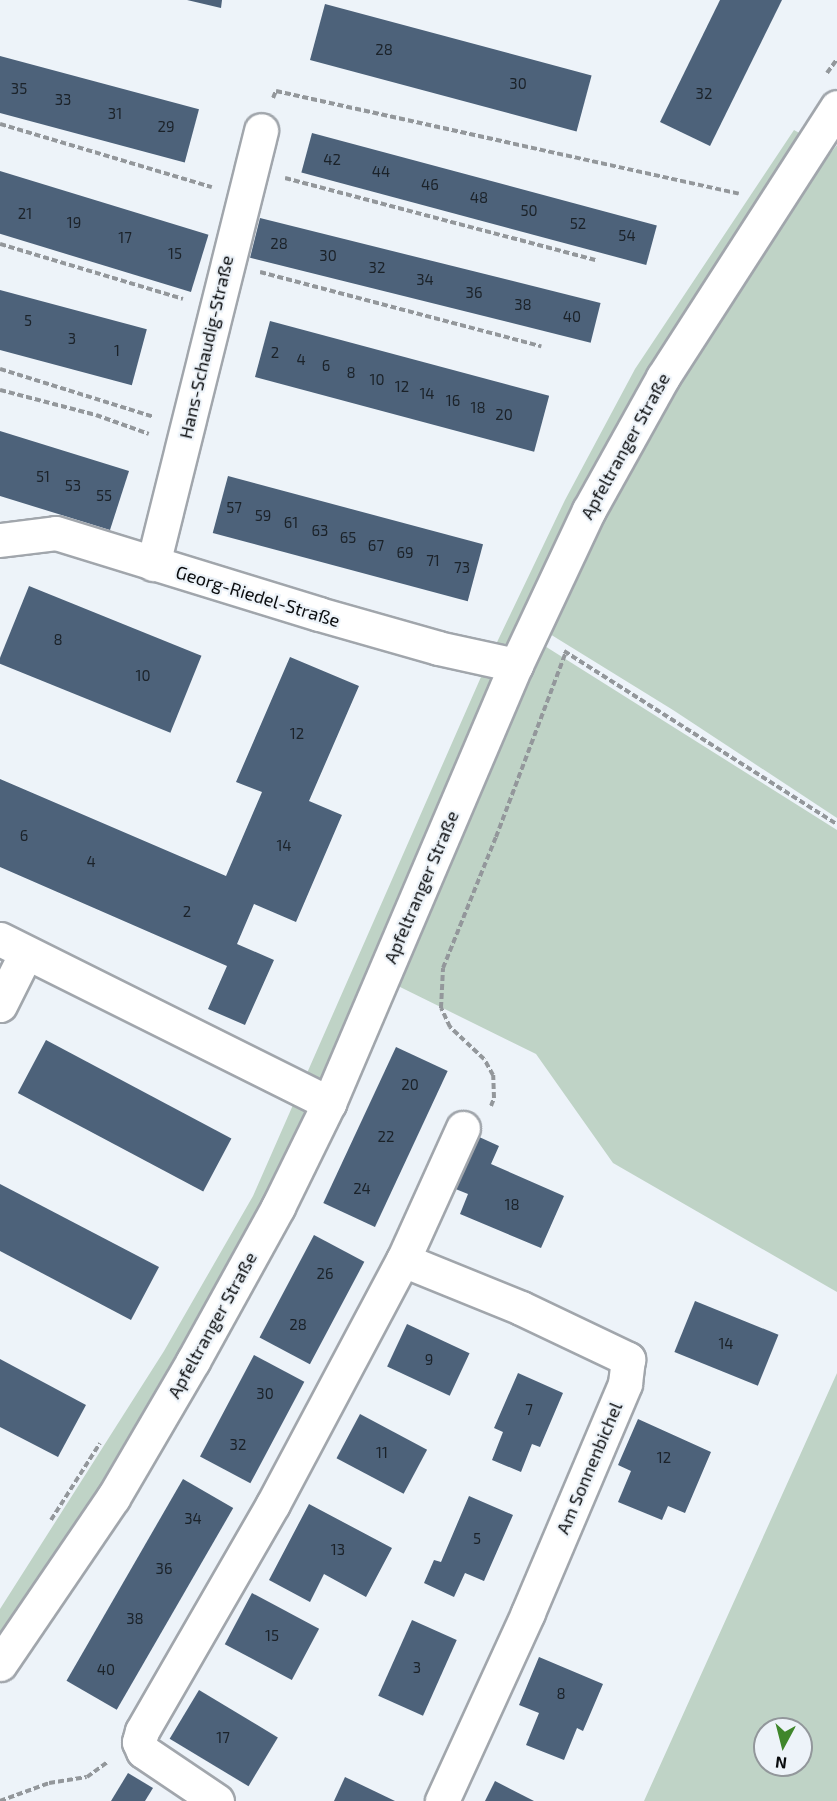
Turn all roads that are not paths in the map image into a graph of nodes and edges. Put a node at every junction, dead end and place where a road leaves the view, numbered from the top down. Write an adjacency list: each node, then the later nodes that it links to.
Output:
1 (837, 107): 5 (street, Apfeltranger Straße)
2 (261, 130): 4 (street, Hans-Schaudig-Straße)
3 (0, 540): 4 (street, Georg-Riedel-Straße)
4 (153, 564): 5 (street, Georg-Riedel-Straße)
5 (516, 665): 8 (street, Apfeltranger Straße)
6 (13, 946): 7 (street); 8 (street)
7 (0, 1005)
8 (328, 1103): 11 (street, Apfeltranger Straße)
9 (463, 1128): 10 (street)
10 (402, 1260): 12 (street); 13 (street, Am Sonnenbichel)
11 (0, 1664)
12 (217, 1801)
13 (442, 1801)

